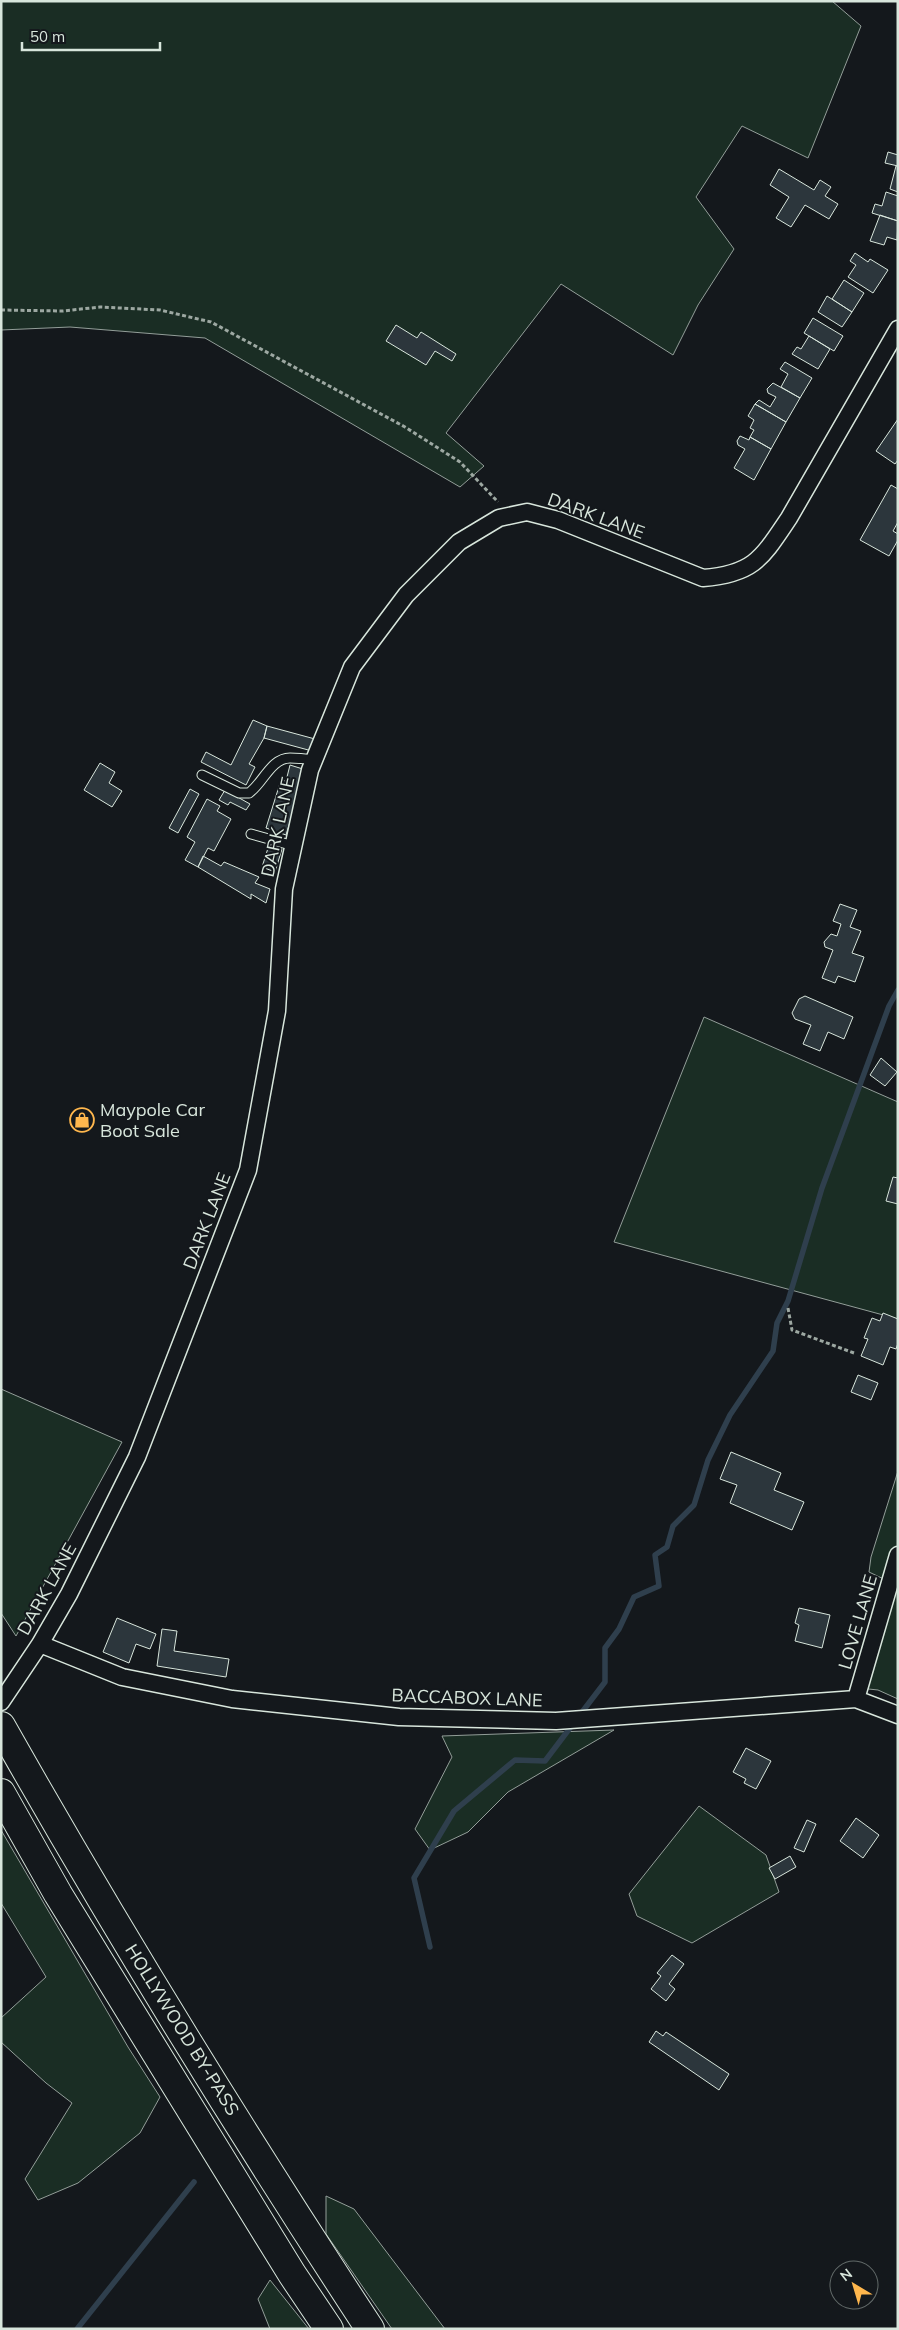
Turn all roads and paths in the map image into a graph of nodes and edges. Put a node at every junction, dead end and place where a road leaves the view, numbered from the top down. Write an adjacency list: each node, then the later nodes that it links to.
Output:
1 (1, 310): 3 (path)
2 (898, 329): 3 (street, DARK LANE)
3 (499, 518): 4 (street, DARK LANE)
4 (315, 760): 5 (lane); 7 (street, DARK LANE)
5 (202, 774)
6 (251, 834): 7 (lane)
7 (294, 846): 11 (street, DARK LANE)
8 (788, 1308): 9 (path)
9 (854, 1354)
10 (898, 1555): 12 (street, LOVE LANE)
11 (40, 1644): 12 (street, BACCABOX LANE); 13 (street, DARK LANE)
12 (856, 1699): 14 (street, BACCABOX LANE)
13 (3, 1700)
14 (898, 1715)
15 (1, 1726): 18 (highway, HOLLYWOOD BY-PASS)
16 (1, 1793): 17 (highway, HOLLYWOOD BY-PASS)
17 (329, 2329)
18 (370, 2329)

